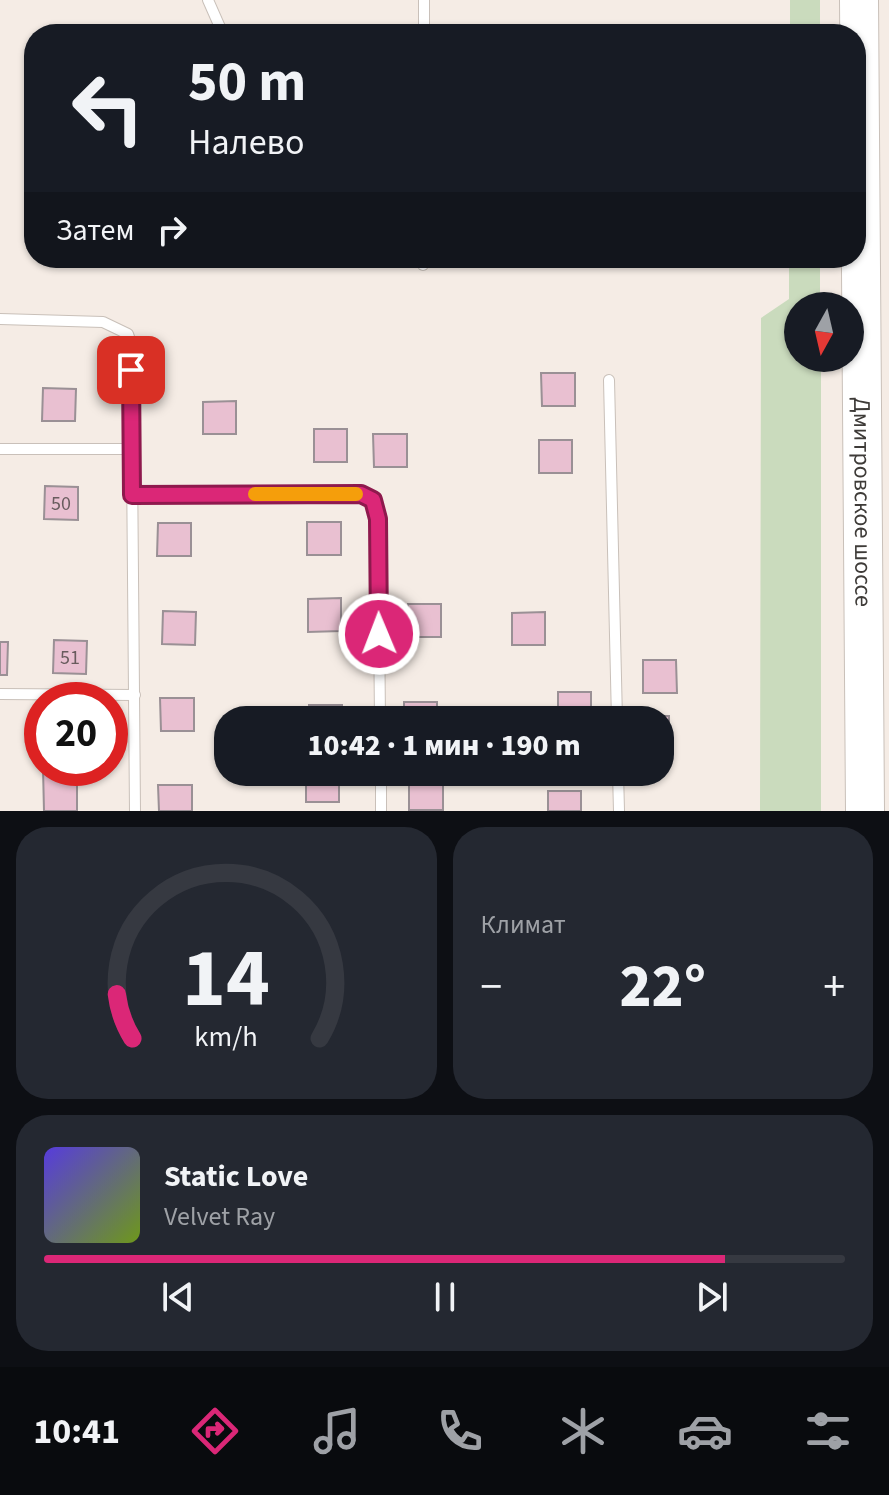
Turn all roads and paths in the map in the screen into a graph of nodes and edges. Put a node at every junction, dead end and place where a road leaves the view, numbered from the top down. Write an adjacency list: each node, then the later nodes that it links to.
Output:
1 (208, 0): 5 (lane)
2 (424, 0): 6 (lane)
3 (859, 0): 7 (highway, Дмитровское шоссе)
4 (881, 0): 24 (highway, Дмитровское шоссе)
5 (219, 24)
6 (424, 24)
7 (859, 24)
8 (861, 268): 23 (highway, Дмитровское шоссе)
9 (0, 319): 12 (lane)
10 (609, 380): 17 (lane)
11 (0, 449): 12 (lane)
12 (131, 449): 13 (lane)
13 (132, 495): 15 (lane); 16 (lane)
14 (0, 694): 15 (lane)
15 (135, 695): 20 (lane)
16 (380, 706)
17 (617, 706)
18 (381, 786): 21 (lane)
19 (618, 786): 22 (lane)
20 (135, 811)
21 (381, 811)
22 (619, 811)
23 (865, 811)
24 (886, 811)

